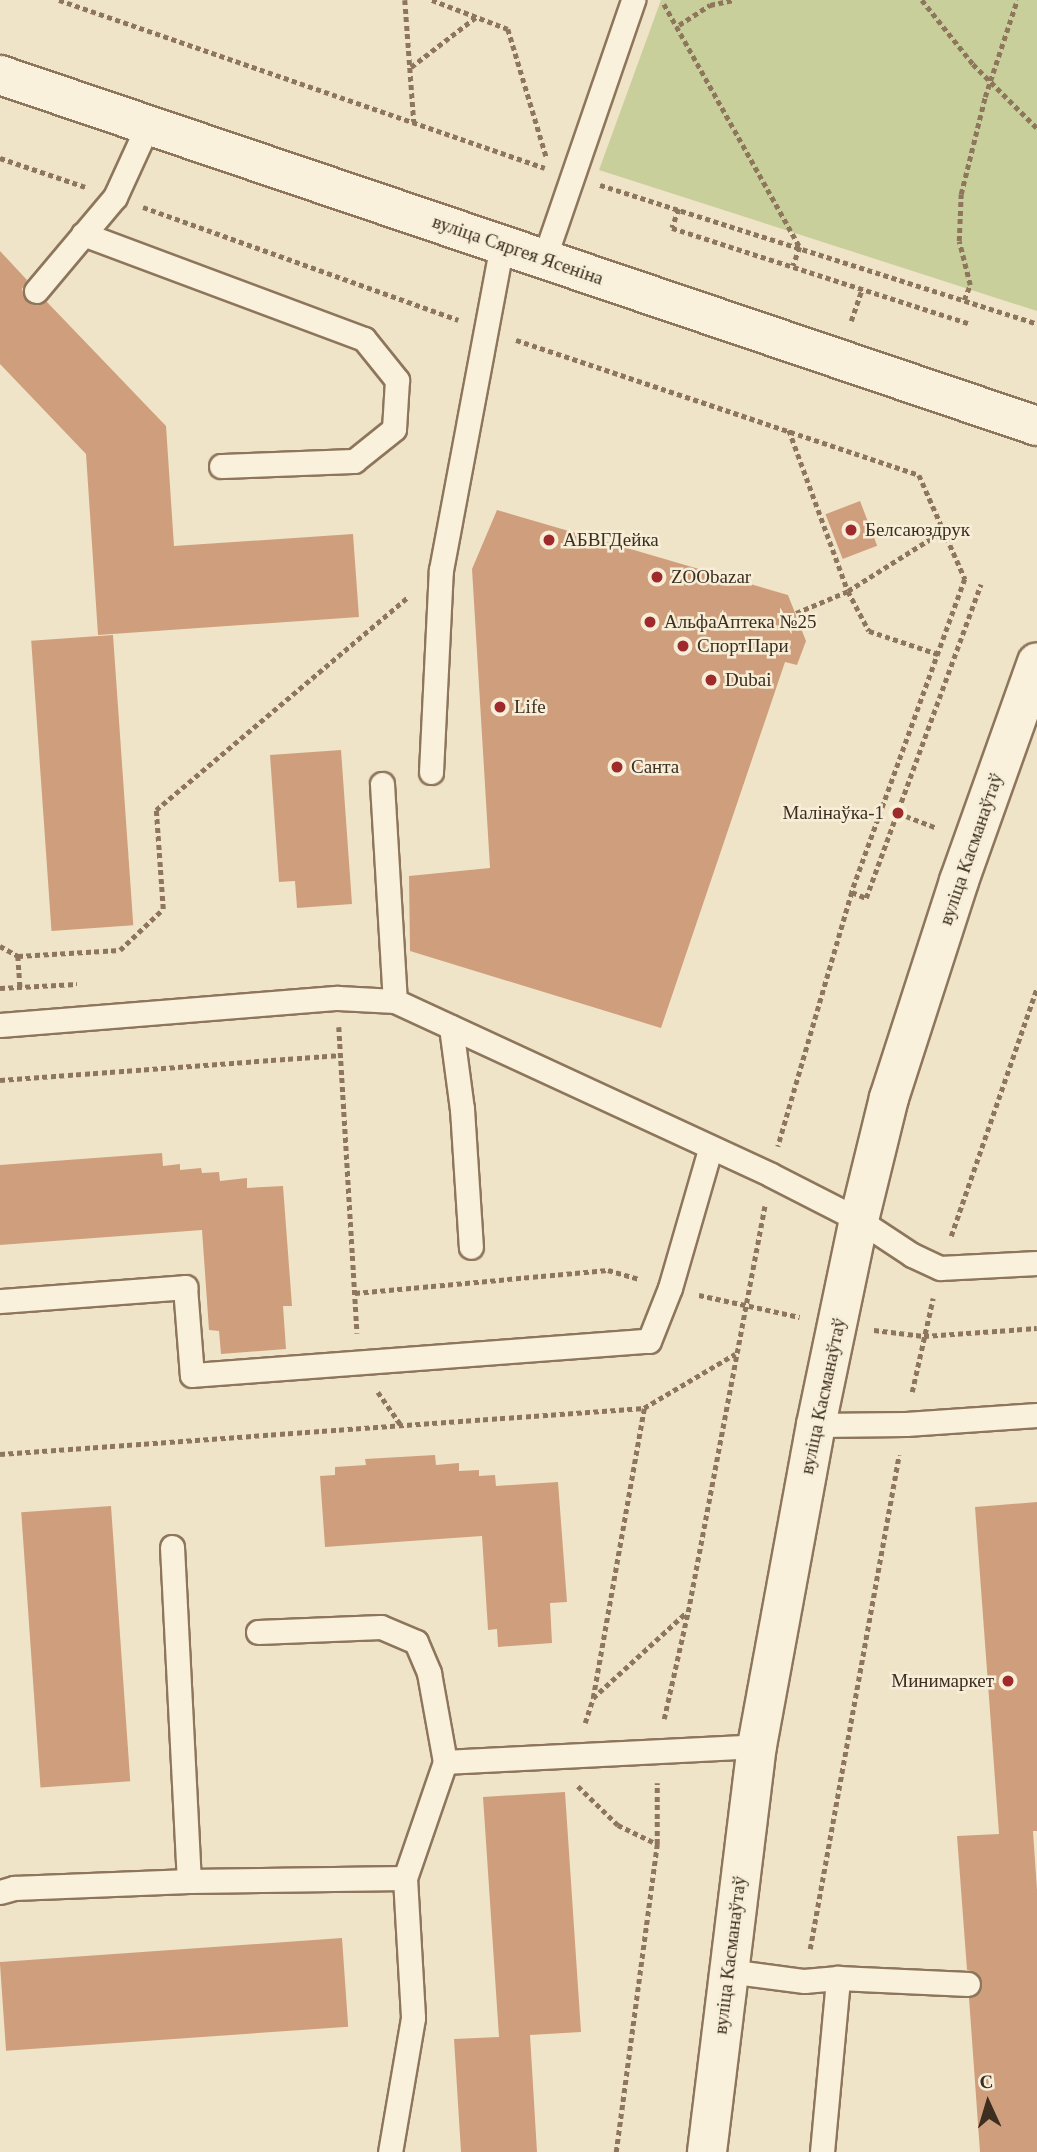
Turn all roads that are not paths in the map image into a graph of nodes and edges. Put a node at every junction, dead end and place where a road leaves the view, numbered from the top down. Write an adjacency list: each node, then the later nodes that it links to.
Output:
1 (633, 0): 6 (lane)
2 (0, 75): 3 (street, вуліца Сяргея Ясеніна)
3 (147, 127): 4 (lane); 5 (street, вуліца Сяргея Ясеніна)
4 (83, 234): 7 (lane); 9 (lane)
5 (502, 244): 6 (street, вуліца Сяргея Ясеніна); 11 (lane)
6 (544, 259): 8 (street, вуліца Сяргея Ясеніна)
7 (36, 290)
8 (1037, 426)
9 (221, 466)
10 (1037, 662): 17 (street, вуліца Касманаўтаў)
11 (431, 772)
12 (382, 784): 13 (lane)
13 (395, 1002): 14 (lane); 15 (lane)
14 (0, 1025)
15 (451, 1027): 16 (lane); 18 (lane)
16 (710, 1149): 17 (lane); 20 (lane)
17 (859, 1220): 19 (lane); 22 (street, вуліца Касманаўтаў)
18 (471, 1247)
19 (1037, 1263)
20 (0, 1301)
21 (1037, 1415): 22 (lane)
22 (816, 1425): 25 (street, вуліца Касманаўтаў)
23 (172, 1547): 28 (lane)
24 (258, 1632): 26 (lane)
25 (757, 1746): 26 (lane); 30 (street, вуліца Касманаўтаў)
26 (445, 1762): 27 (lane)
27 (405, 1878): 28 (lane); 33 (lane)
28 (189, 1881): 29 (lane)
29 (0, 1892)
30 (728, 1971): 31 (lane); 34 (street, вуліца Касманаўтаў)
31 (838, 1978): 32 (lane); 35 (lane)
32 (968, 1984)
33 (390, 2152)
34 (707, 2152)
35 (822, 2152)

